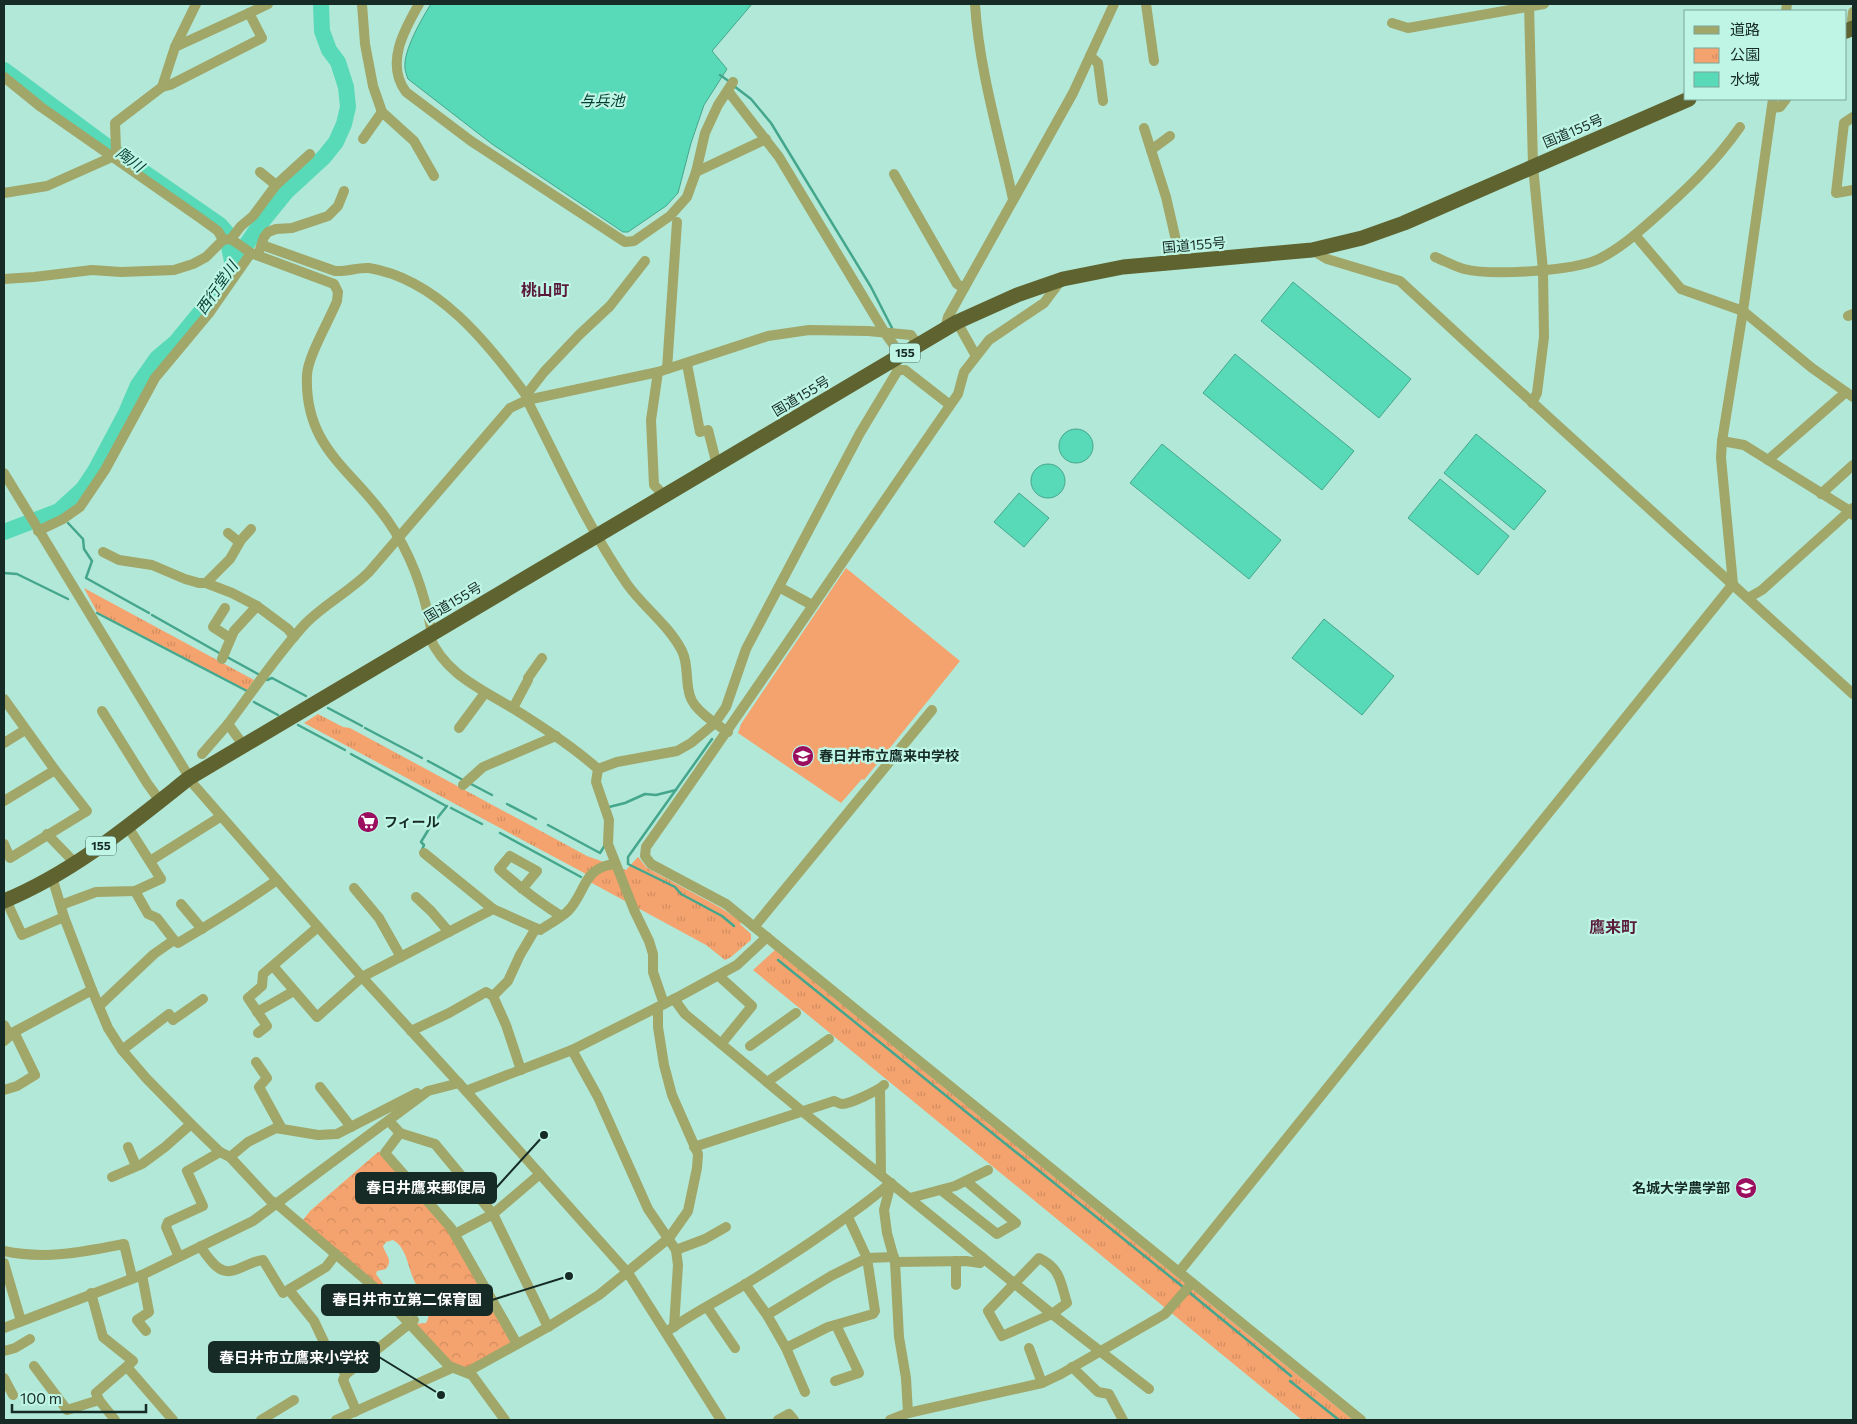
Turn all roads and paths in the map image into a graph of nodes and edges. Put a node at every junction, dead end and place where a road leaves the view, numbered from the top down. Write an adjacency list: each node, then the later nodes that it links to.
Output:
1 (196, 4): 14 (street)
2 (268, 4): 11 (street)
3 (362, 4): 23 (street)
4 (419, 4): 35 (street)
5 (975, 4): 42 (street)
6 (1114, 4): 15 (street)
7 (1146, 4): 16 (street)
8 (1544, 4): 9 (street)
9 (1529, 6): 12 (street); 33 (street)
10 (1853, 12): 13 (street)
11 (249, 13): 14 (street); 18 (street)
12 (1392, 23)
13 (1853, 23)
14 (175, 47): 18 (street)
15 (1090, 56): 21 (street); 42 (street)
16 (1154, 61)
17 (4, 77): 31 (street)
18 (162, 87): 31 (street)
19 (1687, 100): 33 (highway, 国道155号 / 155)
20 (1785, 100): 22 (street)
21 (1103, 101)
22 (1772, 103): 55 (street)
23 (382, 112): 28 (street); 37 (street)
24 (1853, 117): 39 (street)
25 (1740, 127): 44 (street)
26 (1144, 128): 30 (street)
27 (1170, 136): 30 (street)
28 (363, 139)
29 (766, 139): 35 (street); 35 (street); 57 (street)
30 (1152, 150): 50 (street)
31 (114, 154): 41 (street); 45 (street)
32 (310, 154): 38 (street)
33 (1533, 166): 46 (highway, 国道155号 / 155); 51 (street)
34 (260, 172): 38 (street)
35 (696, 172)
36 (894, 174): 54 (street)
37 (434, 176)
38 (276, 185): 45 (street)
39 (1853, 190)
40 (344, 191): 47 (street)
41 (4, 194)
42 (1013, 199): 54 (street)
43 (677, 222): 62 (street)
44 (1634, 235): 51 (street); 55 (street)
45 (227, 239): 47 (street); 52 (street)
46 (1312, 250): 50 (highway, 国道155号 / 155); 65 (street)
47 (257, 251): 64 (street); 75 (street); 79 (street)
48 (1436, 257): 51 (street)
49 (645, 261): 64 (street)
50 (1182, 262): 53 (highway, 国道155号 / 155)
51 (1543, 270): 65 (street)
52 (4, 279)
53 (1063, 279): 56 (highway, 国道155号 / 155); 59 (street)
54 (964, 288): 56 (street)
55 (1743, 311): 63 (street); 67 (street)
56 (951, 326): 58 (highway, 国道155号 / 155); 59 (street)
57 (885, 333): 58 (street); 60 (street); 61 (street)
58 (918, 345): 60 (highway, 国道155号 / 155)
59 (976, 356): 66 (street)
60 (897, 362): 66 (street); 69 (highway, 国道155号 / 155); 84 (street)
61 (687, 364): 62 (street); 69 (street)
62 (663, 371): 64 (street); 73 (street)
63 (1850, 395): 68 (street)
64 (527, 397): 78 (street); 79 (street)
65 (1532, 403): 83 (street)
66 (950, 405): 86 (street)
67 (1722, 441): 68 (street); 83 (street)
68 (1768, 460): 72 (street)
69 (718, 465): 73 (highway, 国道155号 / 155)
70 (1853, 465): 72 (street)
71 (4, 473): 75 (street)
72 (1820, 494): 74 (street)
73 (664, 495): 78 (highway, 国道155号 / 155)
74 (1852, 511): 85 (street)
75 (37, 529): 111 (street)
76 (251, 529): 80 (street)
77 (228, 533): 80 (street)
78 (596, 536): 89 (highway, 国道155号 / 155); 100 (street)
79 (398, 537): 89 (street); 90 (street)
80 (239, 542): 82 (street)
81 (104, 552): 82 (street)
82 (206, 583): 87 (street)
83 (1733, 584): 85 (street); 206 (street)
84 (779, 587): 86 (street); 100 (street)
85 (1748, 598): 95 (street)
86 (812, 605): 104 (street)
87 (257, 606): 90 (street); 91 (street)
88 (225, 608): 91 (street)
89 (430, 635): 94 (street); 107 (highway, 国道155号 / 155)
90 (294, 637): 101 (street)
91 (230, 638): 93 (street)
92 (542, 658): 97 (street)
93 (222, 659)
94 (485, 693): 97 (street); 102 (street)
95 (1853, 694)
96 (4, 698): 103 (street)
97 (512, 708): 105 (street)
98 (932, 710): 136 (street)
99 (102, 711): 114 (street)
100 (715, 723): 104 (street); 110 (street)
101 (228, 724): 107 (street); 108 (street)
102 (459, 728)
103 (25, 730): 106 (street); 109 (street)
104 (728, 732): 136 (street)
105 (556, 736): 110 (street); 112 (street)
106 (4, 743)
107 (244, 746): 111 (highway, 国道155号 / 155)
108 (202, 754)
109 (55, 770): 113 (street); 117 (street)
110 (598, 770): 122 (street)
111 (190, 778): 114 (highway, 国道155号 / 155); 115 (street)
112 (462, 785)
113 (4, 801)
114 (160, 801): 116 (highway, 国道155号 / 155)
115 (220, 817): 120 (street); 124 (street)
116 (128, 827): 120 (street); 121 (highway, 国道155号 / 155)
117 (47, 834): 118 (street); 121 (street)
118 (4, 844)
119 (424, 854): 132 (street)
120 (150, 861): 127 (street)
121 (76, 864): 123 (highway, 国道155号 / 155)
122 (615, 864): 133 (street); 152 (street)
123 (52, 878): 129 (highway, 国道155号 / 155); 130 (street)
124 (277, 880): 135 (street); 138 (street)
125 (354, 888): 142 (street)
126 (522, 889): 133 (street)
127 (135, 891): 130 (street); 141 (street)
128 (416, 897): 139 (street)
129 (5, 900): 134 (street)
130 (61, 904): 134 (street)
131 (181, 904): 138 (street)
132 (493, 909): 137 (street); 139 (street)
133 (561, 916): 137 (street)
134 (64, 917): 146 (street)
135 (318, 927): 143 (street); 145 (street)
136 (754, 927): 140 (street)
137 (536, 928): 148 (street)
138 (202, 929): 141 (street)
139 (449, 932): 142 (street)
140 (767, 937): 144 (street); 206 (street)
141 (174, 940): 151 (street)
142 (400, 957): 145 (street)
143 (273, 966): 147 (street); 153 (street)
144 (719, 976): 150 (street); 160 (street)
145 (362, 977): 147 (street); 156 (street)
146 (92, 990): 151 (street); 158 (street)
147 (294, 990): 153 (street)
148 (493, 996): 156 (street); 165 (street)
149 (204, 999): 162 (street)
150 (674, 999): 152 (street); 160 (street)
151 (99, 1006): 162 (street)
152 (661, 1006): 163 (street); 178 (street)
153 (257, 1012): 157 (street)
154 (796, 1013): 161 (street)
155 (4, 1025): 158 (street)
156 (411, 1031): 168 (street)
157 (258, 1033)
158 (9, 1036): 169 (street)
159 (828, 1039): 166 (street)
160 (721, 1044): 171 (street)
161 (750, 1046)
162 (122, 1050): 173 (street)
163 (572, 1050): 165 (street); 195 (street)
164 (256, 1062): 175 (street)
165 (521, 1070): 168 (street)
166 (770, 1080)
167 (320, 1087): 174 (street)
168 (462, 1087): 170 (street); 183 (street)
169 (4, 1090)
170 (428, 1091): 172 (street); 174 (street)
171 (803, 1112): 178 (street); 184 (street); 184 (street)
172 (389, 1121): 176 (street); 190 (street)
173 (191, 1124): 179 (street); 181 (street)
174 (351, 1127): 175 (street)
175 (282, 1129): 180 (street)
176 (400, 1133): 191 (street); 194 (street)
177 (128, 1147): 181 (street)
178 (694, 1147): 195 (street)
179 (220, 1152): 180 (street); 200 (street)
180 (230, 1157): 190 (street)
181 (136, 1166): 185 (street)
182 (988, 1170): 186 (street)
183 (540, 1174): 191 (street); 207 (street)
184 (881, 1175): 187 (street)
185 (112, 1177)
186 (966, 1182): 188 (street); 188 (street)
187 (891, 1183): 189 (street); 192 (street); 203 (street)
188 (941, 1190): 189 (street)
189 (910, 1198): 201 (street)
190 (277, 1204): 196 (street); 199 (street)
191 (493, 1214): 194 (street); 222 (street)
192 (848, 1217): 202 (street); 212 (street)
193 (726, 1227): 197 (street)
194 (455, 1234): 227 (street)
195 (669, 1238): 197 (street); 207 (street)
196 (201, 1246): 200 (street); 214 (street)
197 (676, 1250): 223 (street)
198 (4, 1251): 208 (street)
199 (336, 1254): 214 (street); 219 (street)
200 (179, 1257): 208 (street)
201 (982, 1257): 204 (street); 210 (street)
202 (867, 1258): 203 (street); 218 (street); 221 (street)
203 (894, 1259): 204 (street); 248 (street)
204 (956, 1261): 213 (street)
205 (4, 1263): 209 (street)
206 (1179, 1272): 211 (street)
207 (628, 1273): 222 (street); 223 (street)
208 (137, 1276): 215 (street); 224 (street)
209 (6, 1283): 220 (street)
210 (1015, 1283): 217 (street); 217 (street); 217 (street)
211 (1192, 1283): 232 (street); 259 (street)
212 (745, 1284): 216 (street); 218 (street)
213 (956, 1285)
214 (289, 1290): 238 (street)
215 (91, 1293): 220 (street); 234 (street)
216 (707, 1307): 223 (street); 228 (street)
217 (1052, 1314): 232 (street)
218 (767, 1315): 229 (street)
219 (412, 1322): 236 (street); 238 (street)
220 (13, 1324): 225 (street)
221 (836, 1324): 229 (street); 240 (street)
222 (548, 1327): 227 (street)
223 (670, 1329): 254 (street)
224 (146, 1331)
225 (4, 1336)
226 (30, 1339): 231 (street)
227 (517, 1344): 237 (street)
228 (735, 1348)
229 (786, 1348): 243 (street)
230 (1029, 1348): 241 (street)
231 (4, 1351)
232 (1100, 1352): 235 (street); 242 (street)
233 (34, 1366): 245 (street)
234 (127, 1367): 245 (street); 250 (street)
235 (1072, 1367): 241 (street); 258 (street)
236 (452, 1368): 237 (street); 247 (street)
237 (467, 1372): 253 (street)
238 (346, 1374): 247 (street)
239 (4, 1378): 244 (street)
240 (835, 1381)
241 (1042, 1383): 248 (street)
242 (1149, 1389)
243 (805, 1392)
244 (13, 1395)
245 (99, 1400): 249 (street)
246 (294, 1400): 251 (street)
247 (355, 1412): 252 (street)
248 (905, 1416): 257 (street)
249 (114, 1420)
250 (173, 1420)
251 (262, 1420)
252 (336, 1420)
253 (504, 1420)
254 (721, 1420)
255 (778, 1420): 256 (street)
256 (794, 1420)
257 (890, 1420)
258 (1123, 1420)
259 (1361, 1420)

